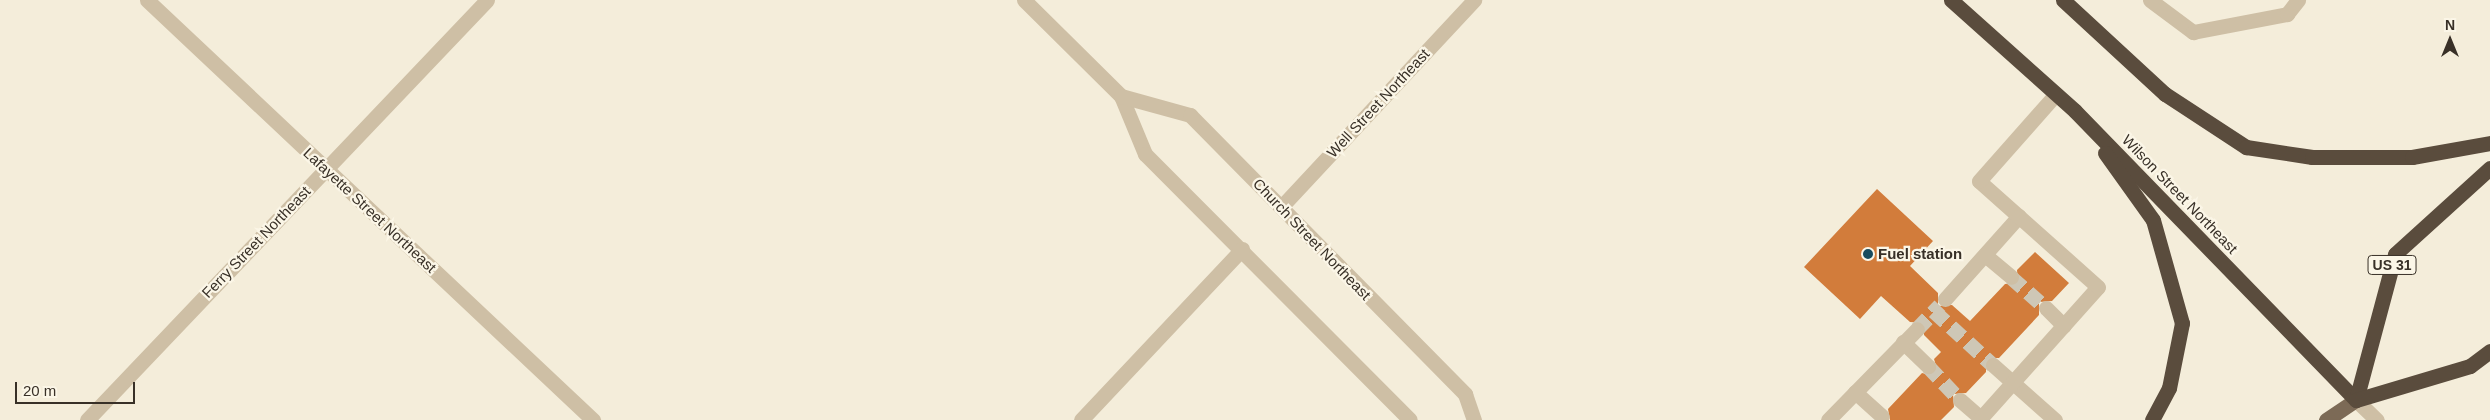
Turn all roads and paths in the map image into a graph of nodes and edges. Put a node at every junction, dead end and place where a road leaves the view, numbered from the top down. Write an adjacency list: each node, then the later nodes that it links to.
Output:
1 (146, 0): 14 (street, Lafayette Street Northeast)
2 (487, 0): 14 (street, Ferry Street Northeast)
3 (1024, 0): 10 (street, Church Street Northeast)
4 (1474, 0): 15 (street, Well Street Northeast)
5 (1951, 0): 9 (highway, Wilson Street Northeast)
6 (2063, 0): 12 (highway)
7 (2150, 0): 8 (street)
8 (2298, 0)
9 (2056, 94): 11 (highway, Wilson Street Northeast); 16 (street)
10 (1121, 96): 15 (street, Church Street Northeast); 17 (street, Church Street Northeast)
11 (2076, 111): 31 (highway, Wilson Street Northeast); 41 (highway)
12 (2490, 143)
13 (2490, 168): 31 (highway, US 31)
14 (327, 170): 34 (street, Ferry Street Northeast); 35 (street, Lafayette Street Northeast)
15 (1282, 206): 38 (street, Church Street Northeast)
16 (2019, 216): 18 (street); 22 (street)
17 (1242, 249): 36 (street); 37 (street, Church Street Northeast)
18 (1986, 255): 19 (street); 20 (street)
19 (2011, 277)
20 (1945, 299)
21 (2046, 308): 22 (street)
22 (2064, 326): 28 (street)
23 (1917, 328): 24 (street)
24 (1903, 342): 27 (street); 29 (street)
25 (2490, 351): 31 (highway)
26 (1993, 365): 28 (street)
27 (1928, 366)
28 (2014, 382): 33 (street); 40 (street)
29 (1855, 392): 32 (street); 39 (street)
30 (1960, 400): 33 (street)
31 (2356, 400): 42 (main road); 43 (street, Wilson Street Northeast)
32 (1882, 416)
33 (1980, 419)
34 (87, 420)
35 (593, 420)
36 (1081, 420)
37 (1410, 420)
38 (1474, 420)
39 (1828, 420)
40 (2055, 420)
41 (2152, 420)
42 (2326, 420)
43 (2377, 420)

